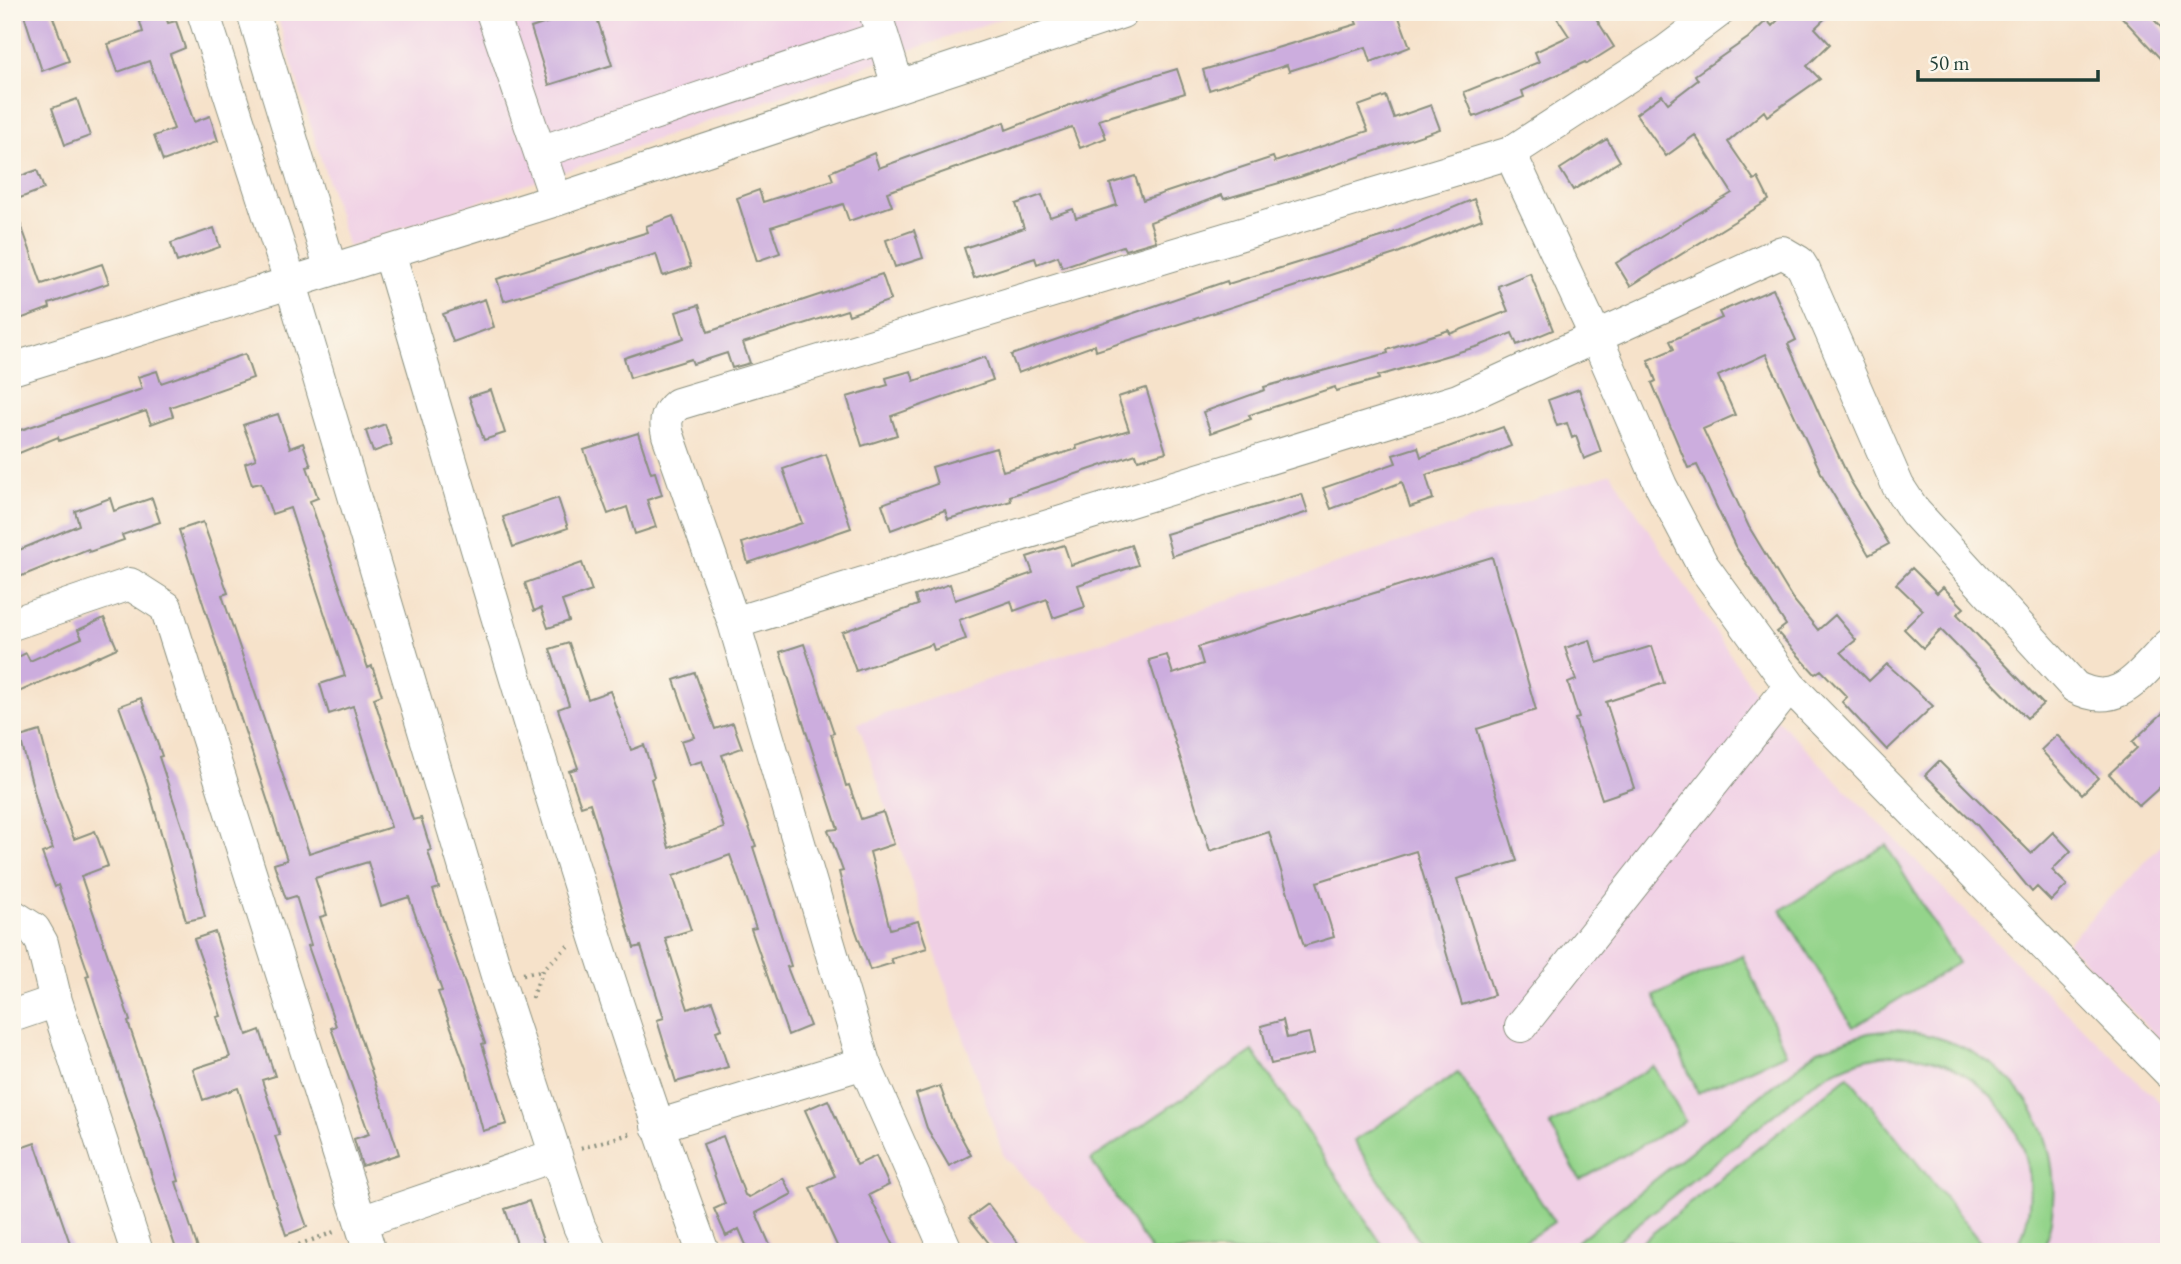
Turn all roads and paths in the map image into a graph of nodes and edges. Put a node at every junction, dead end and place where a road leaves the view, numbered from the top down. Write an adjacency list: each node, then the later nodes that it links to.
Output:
1 (203, 12): 13 (street)
2 (253, 12): 12 (street)
3 (492, 12): 8 (street)
4 (1122, 12): 7 (street)
5 (1718, 12): 9 (street)
6 (879, 25): 7 (street); 8 (street)
7 (898, 86): 10 (street)
8 (540, 152): 10 (street)
9 (1510, 153): 14 (street); 16 (street)
10 (556, 200): 11 (street)
11 (389, 251): 12 (street); 21 (street)
12 (331, 270): 13 (street)
13 (291, 284): 15 (street); 25 (street)
14 (1597, 339): 16 (street); 18 (street); 19 (street)
15 (12, 369)
16 (734, 623): 26 (street)
17 (12, 624): 30 (street)
18 (2169, 645)
19 (1790, 686): 24 (street); 27 (street)
20 (12, 915): 22 (street)
21 (591, 924): 25 (path); 28 (street)
22 (57, 1002): 23 (street); 31 (street)
23 (12, 1016)
24 (1521, 1026)
25 (517, 1037): 29 (street)
26 (864, 1063): 28 (street); 35 (street)
27 (2169, 1072)
28 (657, 1126): 29 (path); 34 (street)
29 (556, 1156): 30 (street); 33 (street)
30 (365, 1237): 32 (path)
31 (137, 1252)
32 (279, 1252)
33 (591, 1252)
34 (703, 1252)
35 (947, 1252)

